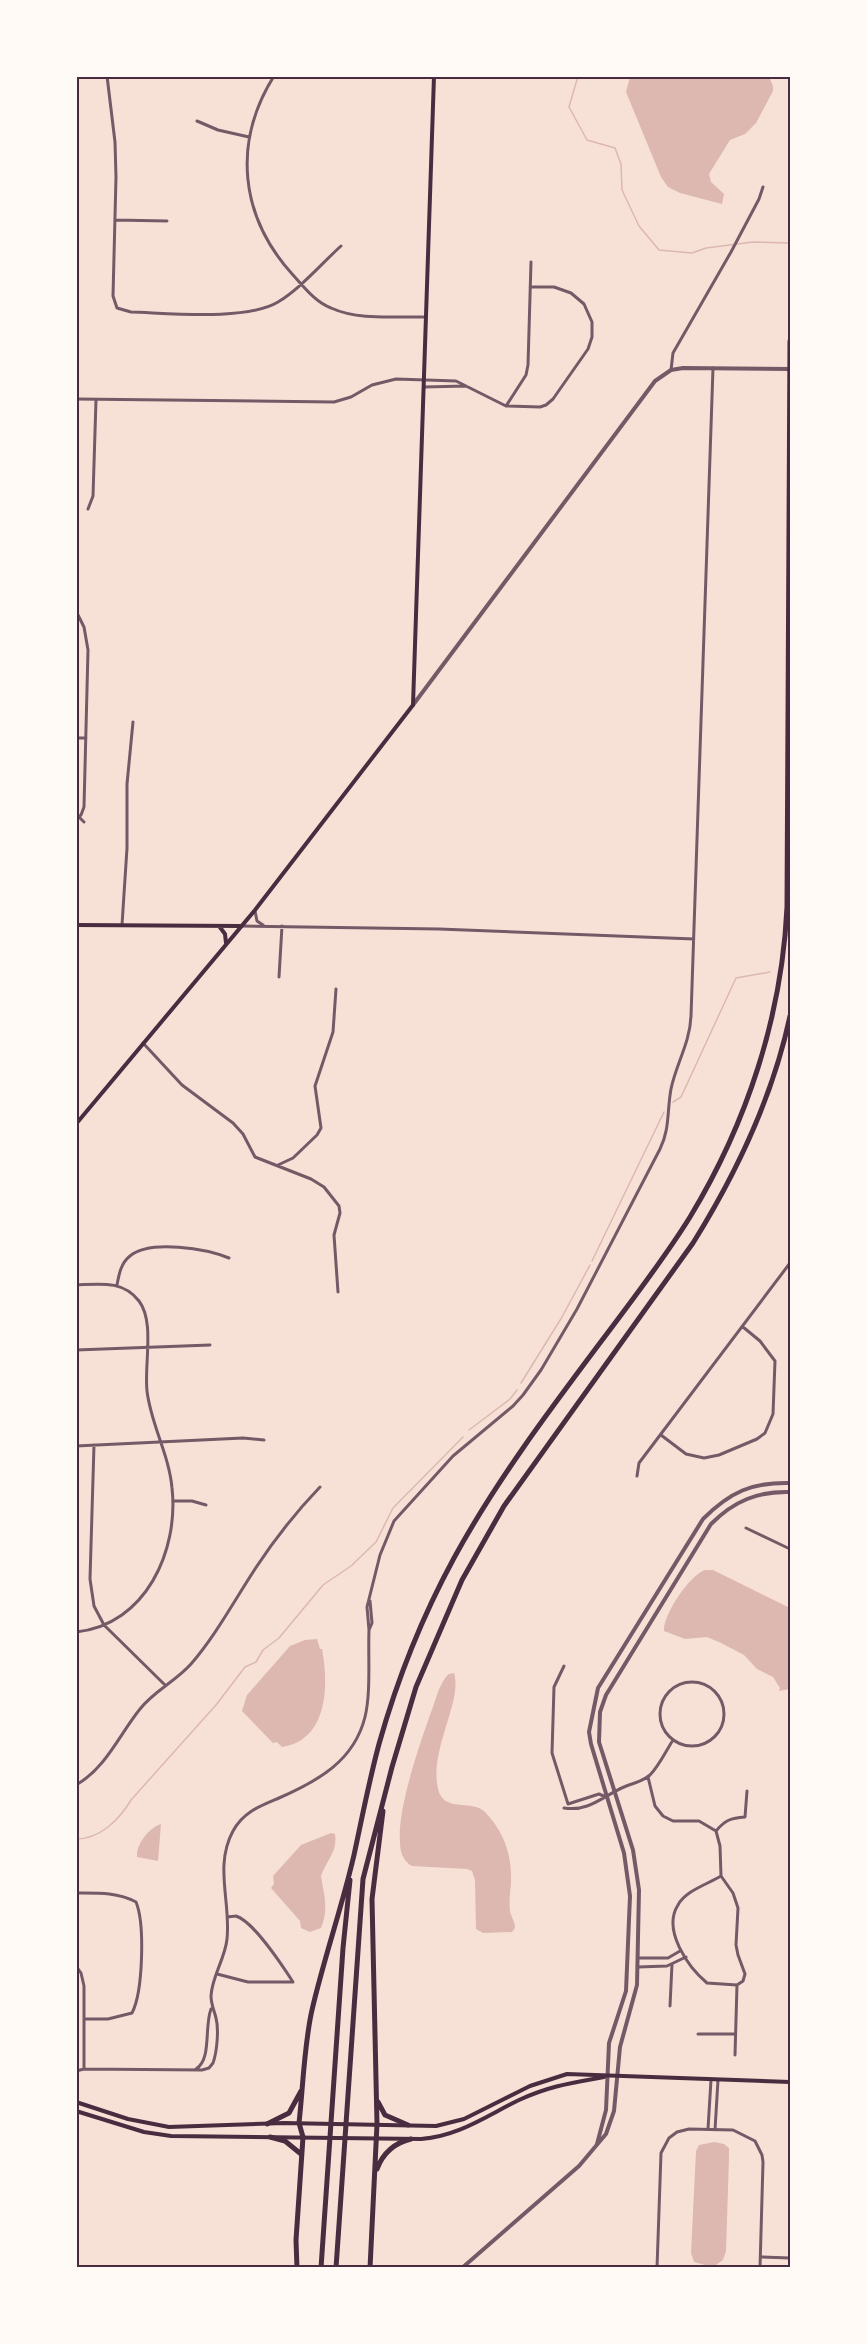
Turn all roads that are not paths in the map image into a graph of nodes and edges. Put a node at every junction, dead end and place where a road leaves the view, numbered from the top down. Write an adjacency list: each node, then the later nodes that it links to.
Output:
1 (107, 76): 7 (street)
2 (274, 76): 5 (street)
3 (434, 76): 13 (main road)
4 (197, 121): 5 (street)
5 (249, 137): 11 (street)
6 (763, 187): 18 (street)
7 (116, 220): 8 (street); 11 (street)
8 (167, 221)
9 (340, 246): 11 (street)
10 (531, 262): 12 (street)
11 (301, 283): 13 (street)
12 (530, 287): 25 (street); 25 (street)
13 (426, 316): 19 (main road)
14 (790, 341): 15 (highway)
15 (790, 355): 20 (highway)
16 (713, 368): 17 (street); 18 (street); 41 (street)
17 (790, 369)
18 (671, 370): 28 (street)
19 (424, 380): 21 (street); 22 (main road); 24 (street)
20 (789, 380): 84 (highway)
21 (468, 385): 22 (street); 25 (street)
22 (424, 387): 28 (main road)
23 (76, 399): 24 (street)
24 (96, 400): 26 (street)
25 (506, 406)
26 (88, 509)
27 (76, 610): 31 (street)
28 (413, 705): 34 (main road)
29 (133, 722): 36 (street)
30 (76, 738): 31 (street)
31 (86, 738): 32 (street)
32 (78, 818): 33 (street)
33 (84, 822)
34 (255, 910): 38 (main road); 39 (street)
35 (76, 925): 36 (main road)
36 (122, 925): 37 (main road)
37 (219, 926): 38 (main road); 42 (main road)
38 (241, 926): 39 (street); 42 (main road)
39 (264, 926): 40 (street)
40 (282, 926): 41 (street); 43 (street)
41 (694, 939): 87 (street)
42 (226, 945): 46 (main road)
43 (279, 977)
44 (336, 989): 48 (street)
45 (790, 1016): 78 (highway)
46 (143, 1043): 47 (main road); 48 (street)
47 (76, 1124)
48 (276, 1165): 53 (street)
49 (229, 1258): 51 (street)
50 (790, 1263): 54 (street)
51 (117, 1285): 52 (street); 56 (street)
52 (76, 1286)
53 (338, 1292)
54 (742, 1326): 58 (street); 58 (street)
55 (210, 1345): 56 (street)
56 (147, 1347): 57 (street); 60 (street)
57 (76, 1350)
58 (661, 1435): 63 (street)
59 (264, 1440): 60 (street)
60 (159, 1442): 61 (street); 67 (street)
61 (94, 1445): 62 (street); 71 (street)
62 (76, 1446)
63 (637, 1476)
64 (790, 1483): 81 (street)
65 (320, 1487): 74 (street)
66 (790, 1492): 80 (street)
67 (173, 1501): 68 (street); 71 (street)
68 (206, 1506)
69 (746, 1528): 70 (street)
70 (790, 1549)
71 (104, 1625): 72 (street); 74 (street)
72 (76, 1632)
73 (564, 1666): 82 (street)
74 (165, 1686): 77 (street)
75 (673, 1740): 75 (street); 76 (street)
76 (648, 1777): 80 (street); 83 (street)
77 (76, 1785)
78 (387, 1785): 111 (highway); 131 (highway)
79 (747, 1791): 83 (street)
80 (615, 1792): 81 (street); 89 (street)
81 (606, 1797): 82 (street); 82 (street); 105 (street)
82 (568, 1804)
83 (716, 1831): 85 (street)
84 (353, 1857): 109 (highway); 130 (highway)
85 (721, 1876): 88 (street); 95 (street)
86 (76, 1893): 98 (street)
87 (227, 1917): 94 (street); 94 (street)
88 (680, 1951): 89 (street); 90 (street)
89 (639, 1958): 93 (street)
90 (686, 1958): 91 (street); 95 (street)
91 (672, 1964): 93 (street); 96 (street)
92 (76, 1966): 98 (street)
93 (639, 1967): 106 (street)
94 (217, 1974): 97 (street)
95 (737, 1985): 100 (street)
96 (670, 2006)
97 (212, 2007): 103 (street); 103 (street)
98 (84, 2019): 102 (street)
99 (698, 2034): 100 (street)
100 (736, 2034): 101 (street)
101 (735, 2055)
102 (84, 2069): 103 (street); 104 (street)
103 (195, 2070)
104 (76, 2071)
105 (607, 2076): 106 (main road); 117 (main road); 123 (main road); 124 (street)
106 (619, 2077): 107 (main road); 124 (street)
107 (711, 2080): 108 (main road); 118 (street)
108 (718, 2080): 110 (main road); 119 (street)
109 (304, 2081): 114 (highway); 115 (highway)
110 (790, 2082)
111 (376, 2091): 116 (highway); 117 (highway)
112 (76, 2102): 114 (main road)
113 (76, 2111): 120 (main road)
114 (267, 2124): 115 (main road)
115 (299, 2124): 116 (main road); 121 (highway)
116 (377, 2124): 117 (main road); 122 (highway)
117 (408, 2125)
118 (708, 2129): 119 (street); 134 (street)
119 (716, 2130): 127 (street)
120 (270, 2137): 121 (main road); 125 (highway)
121 (303, 2138): 122 (main road); 125 (highway)
122 (376, 2138): 123 (main road); 126 (highway)
123 (411, 2139): 126 (highway)
124 (596, 2147): 133 (street)
125 (301, 2154): 129 (highway)
126 (374, 2179): 132 (highway)
127 (761, 2258): 128 (street); 135 (street)
128 (790, 2258)
129 (297, 2268)
130 (321, 2268)
131 (336, 2268)
132 (370, 2268)
133 (462, 2268)
134 (657, 2268)
135 (760, 2268)

